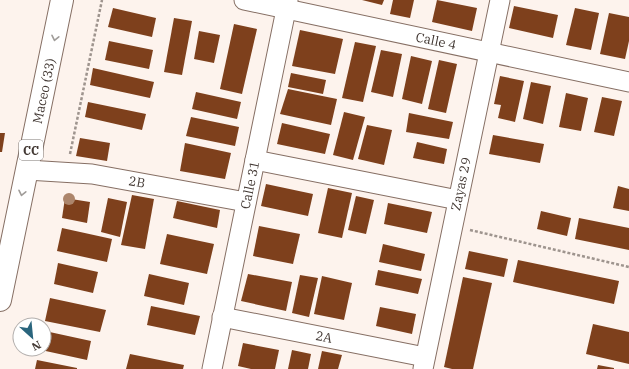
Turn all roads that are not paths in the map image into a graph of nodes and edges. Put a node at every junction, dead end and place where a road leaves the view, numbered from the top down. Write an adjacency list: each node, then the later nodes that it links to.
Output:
1 (62, 0): 8 (main road, Maceo (33) / CC, one-way to 8)
2 (244, 0): 4 (street, Calle 4)
3 (500, 0): 5 (street, Zayas 29)
4 (287, 4): 5 (street, Calle 4); 7 (street, Calle 31)
5 (489, 52): 6 (street, Calle 4); 9 (street, Zayas 29)
6 (629, 82)
7 (255, 160): 9 (street); 10 (street, Calle 31)
8 (27, 170): 10 (street, 2B); 11 (main road, Maceo (33) / CC, one-way to 11)
9 (458, 200): 14 (street, Zayas 29)
10 (246, 202): 13 (street, Calle 31)
11 (6, 239): 12 (main road, Maceo (33) / CC)
12 (0, 300)
13 (222, 317): 14 (street, 2A); 15 (street, Calle 31)
14 (424, 363)
15 (212, 369)

